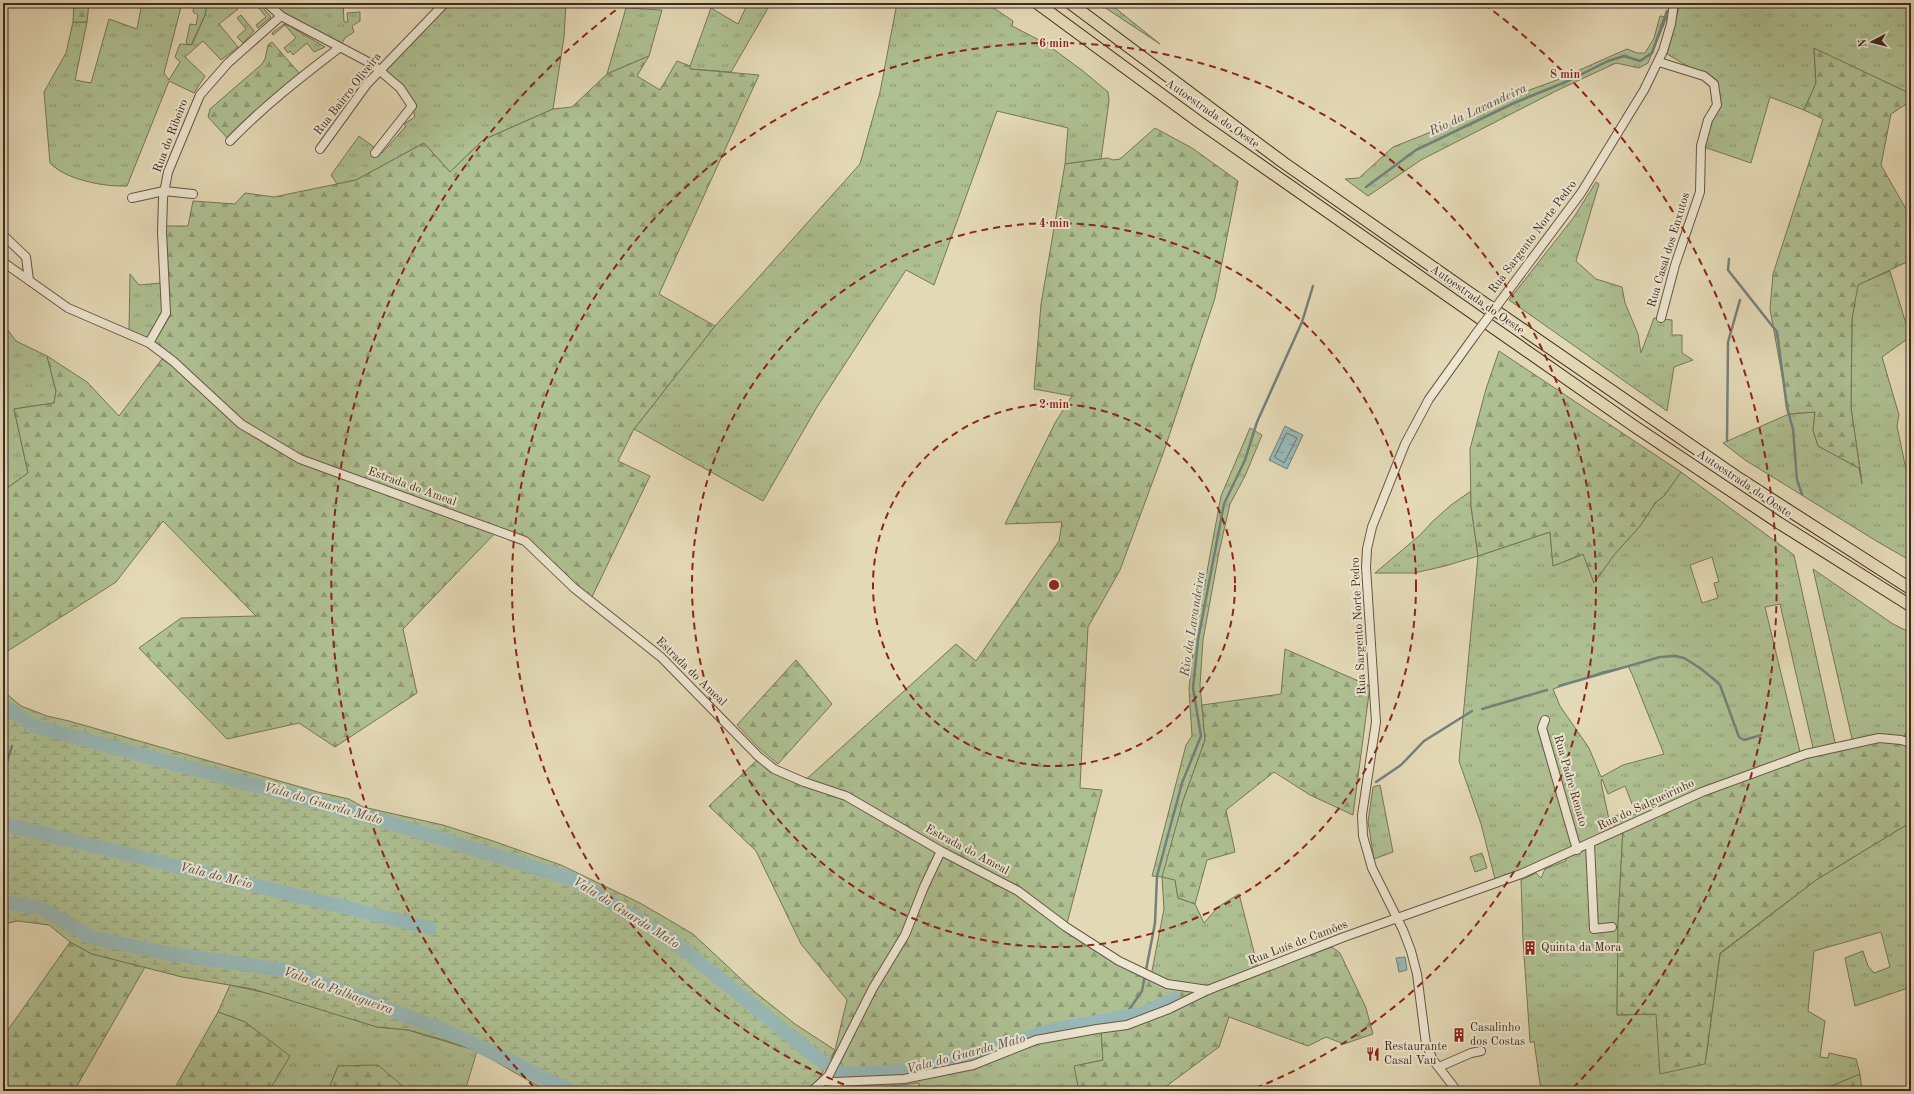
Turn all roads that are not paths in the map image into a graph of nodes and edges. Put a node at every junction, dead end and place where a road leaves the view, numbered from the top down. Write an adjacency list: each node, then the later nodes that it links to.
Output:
1 (267, 3): 6 (street)
2 (445, 3): 9 (street, Rua Bairro Oliveira)
3 (1037, 3): 22 (highway, Autoestrada do Oeste)
4 (1070, 3): 21 (highway, Autoestrada do Oeste)
5 (1674, 3): 8 (street, Rua Sargento Norte Pedro)
6 (281, 16): 7 (street); 13 (street, Rua do Ribeiro)
7 (339, 48): 9 (street); 10 (street)
8 (1659, 62): 19 (street, Rua Casal dos Enxutos); 28 (street, Rua Sargento Norte Pedro, bridge)
9 (380, 71): 11 (street, Rua Bairro Oliveira); 12 (street)
10 (230, 141)
11 (320, 149)
12 (375, 153)
13 (164, 191): 14 (street); 15 (street); 20 (street, Rua do Ribeiro)
14 (193, 194)
15 (132, 198)
16 (3, 235): 18 (street)
17 (3, 262): 18 (street, Estrada do Ameal)
18 (28, 280): 20 (street, Estrada do Ameal)
19 (1661, 318)
20 (149, 343): 27 (street, Estrada do Ameal)
21 (1911, 589)
22 (1911, 606)
23 (1545, 720): 26 (street, Rua Padre Renato)
24 (1911, 743): 25 (street, Rua do Salgueirinho)
25 (1590, 844): 26 (street, Rua do Salgueirinho); 29 (street)
26 (1577, 850): 28 (street, Rua do Salgueirinho)
27 (941, 851): 30 (street, Estrada do Ameal); 33 (street)
28 (1397, 919): 30 (street, Rua Luís de Camões); 32 (street, Rua Sargento Norte Pedro)
29 (1612, 927)
30 (1208, 990): 33 (street, Rua Luís de Camões)
31 (1481, 1052): 32 (street)
32 (1439, 1067): 35 (street, Rua Sargento Norte Pedro)
33 (826, 1078): 34 (street)
34 (812, 1091)
35 (1457, 1091)

